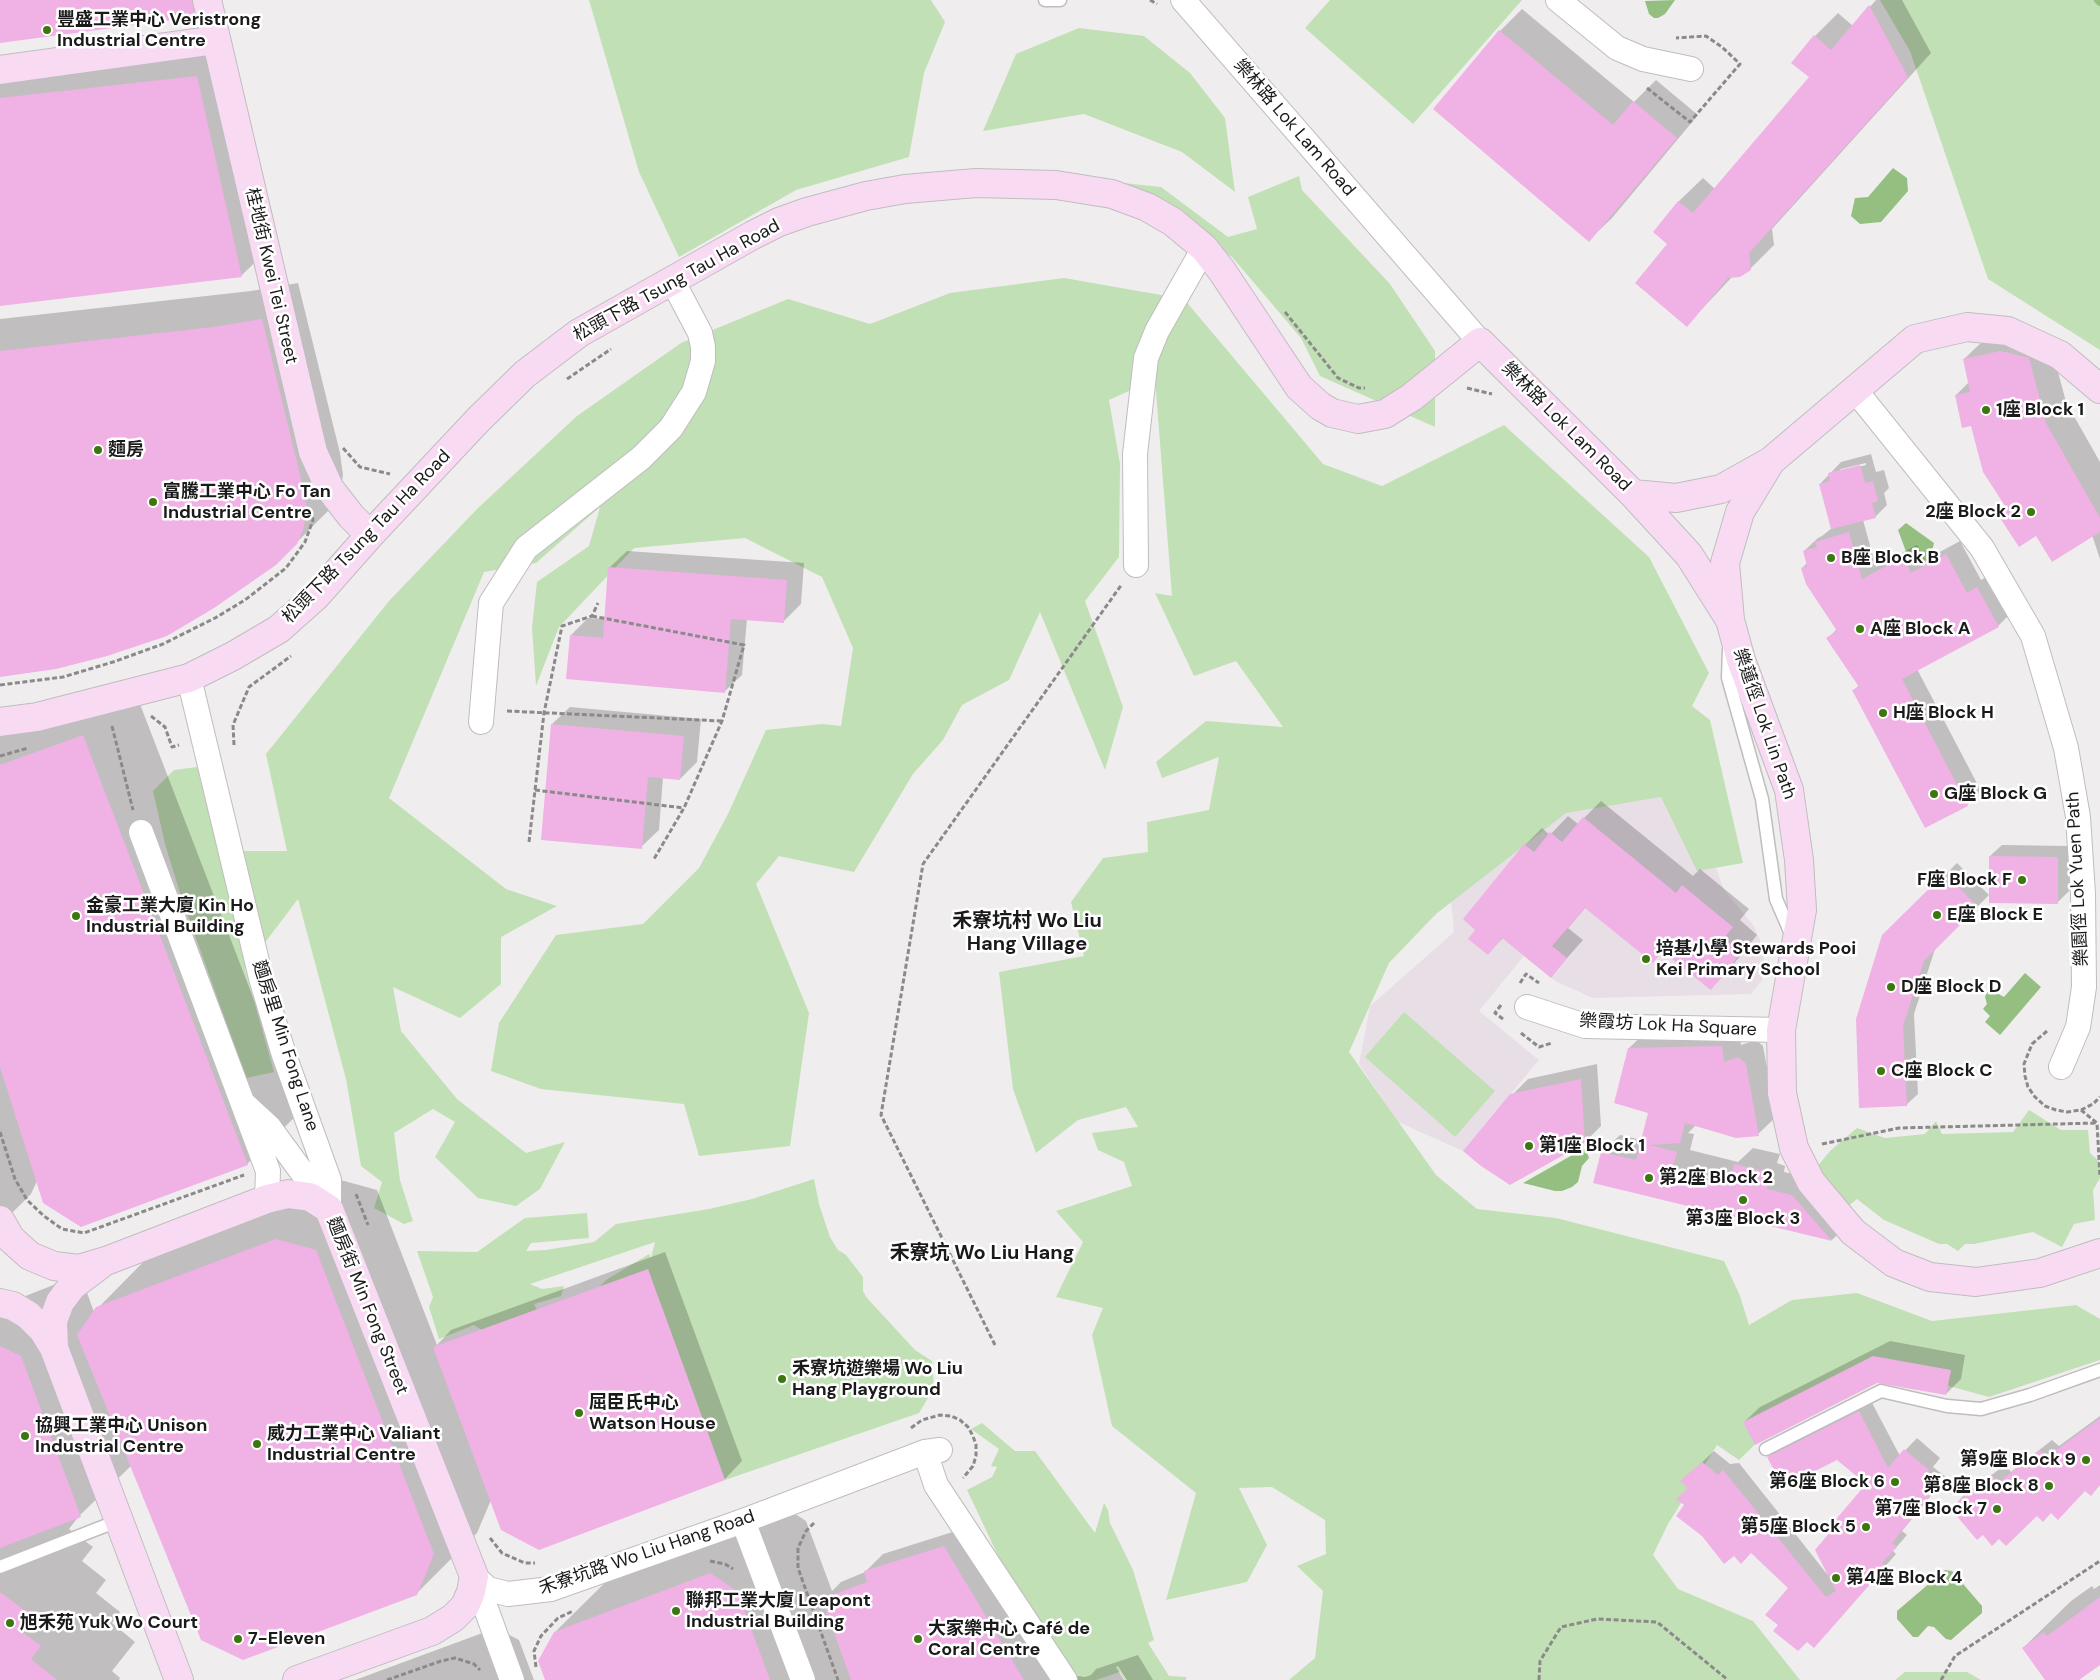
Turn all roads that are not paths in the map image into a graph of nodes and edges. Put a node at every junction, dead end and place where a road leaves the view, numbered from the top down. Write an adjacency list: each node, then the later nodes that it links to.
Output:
1 (206, 0): 6 (street, 桂地街 Kwei Tei Street)
2 (1046, 0): 3 (lane)
3 (1060, 0)
4 (1183, 0): 11 (street, 樂林路 Lok Lam Road)
5 (1558, 0): 7 (street)
6 (216, 40): 8 (street); 16 (street, 桂地街 Kwei Tei Street)
7 (1691, 69)
8 (0, 70)
9 (1204, 248): 10 (street, 松頭下路 Tsung Tau Ha Road); 11 (street, 松頭下路 Tsung Tau Ha Road); 17 (street)
10 (672, 280): 16 (street, 松頭下路 Tsung Tau Ha Road); 20 (street)
11 (1480, 342): 15 (street, 樂林路 Lok Lam Road)
12 (2100, 388): 13 (street, 樂林路 Lok Lam Road)
13 (1854, 390): 14 (street, 樂林路 Lok Lam Road); 25 (street, 樂園徑 Lok Yuen Path)
14 (1771, 461): 15 (street, 樂林路 Lok Lam Road); 18 (street, 樂蓮徑 Lok Lin Path)
15 (1633, 494): 18 (street, 樂蓮徑 Lok Lin Path)
16 (370, 535): 19 (street, 松頭下路 Tsung Tau Ha Road)
17 (1136, 565)
18 (1730, 620): 24 (street, 樂蓮徑 Lok Lin Path)
19 (189, 678): 21 (street, 松頭下路 Tsung Tau Ha Road); 28 (street, 麵房里 Min Fong Lane)
20 (482, 715)
21 (0, 722)
22 (142, 832): 26 (street)
23 (1520, 998): 24 (street, 樂霞坊 Lok Ha Square)
24 (1781, 1030): 30 (street, 樂蓮徑 Lok Lin Path)
25 (2061, 1068)
26 (240, 1100): 27 (street); 28 (street)
27 (267, 1199): 28 (street, 麵房街 Min Fong Street); 31 (street, 麵房街 Min Fong Street)
28 (328, 1209): 39 (street, 麵房街 Min Fong Street)
29 (0, 1220): 31 (street)
30 (2100, 1253)
31 (106, 1261): 33 (street)
32 (0, 1303): 33 (street)
33 (54, 1348): 36 (street)
34 (2100, 1370): 35 (lane)
35 (1766, 1448)
36 (120, 1520): 38 (lane); 40 (street)
37 (743, 1521): 39 (street, 禾寮坑路 Wo Liu Hang Road); 44 (street); 45 (street, 禾寮坑路 Wo Liu Hang Road)
38 (0, 1567)
39 (474, 1576): 42 (street); 43 (street, 麵房街 Min Fong Street)
40 (175, 1668): 41 (street)
41 (201, 1680)
42 (297, 1680)
43 (512, 1680)
44 (803, 1680)
45 (1064, 1680)

